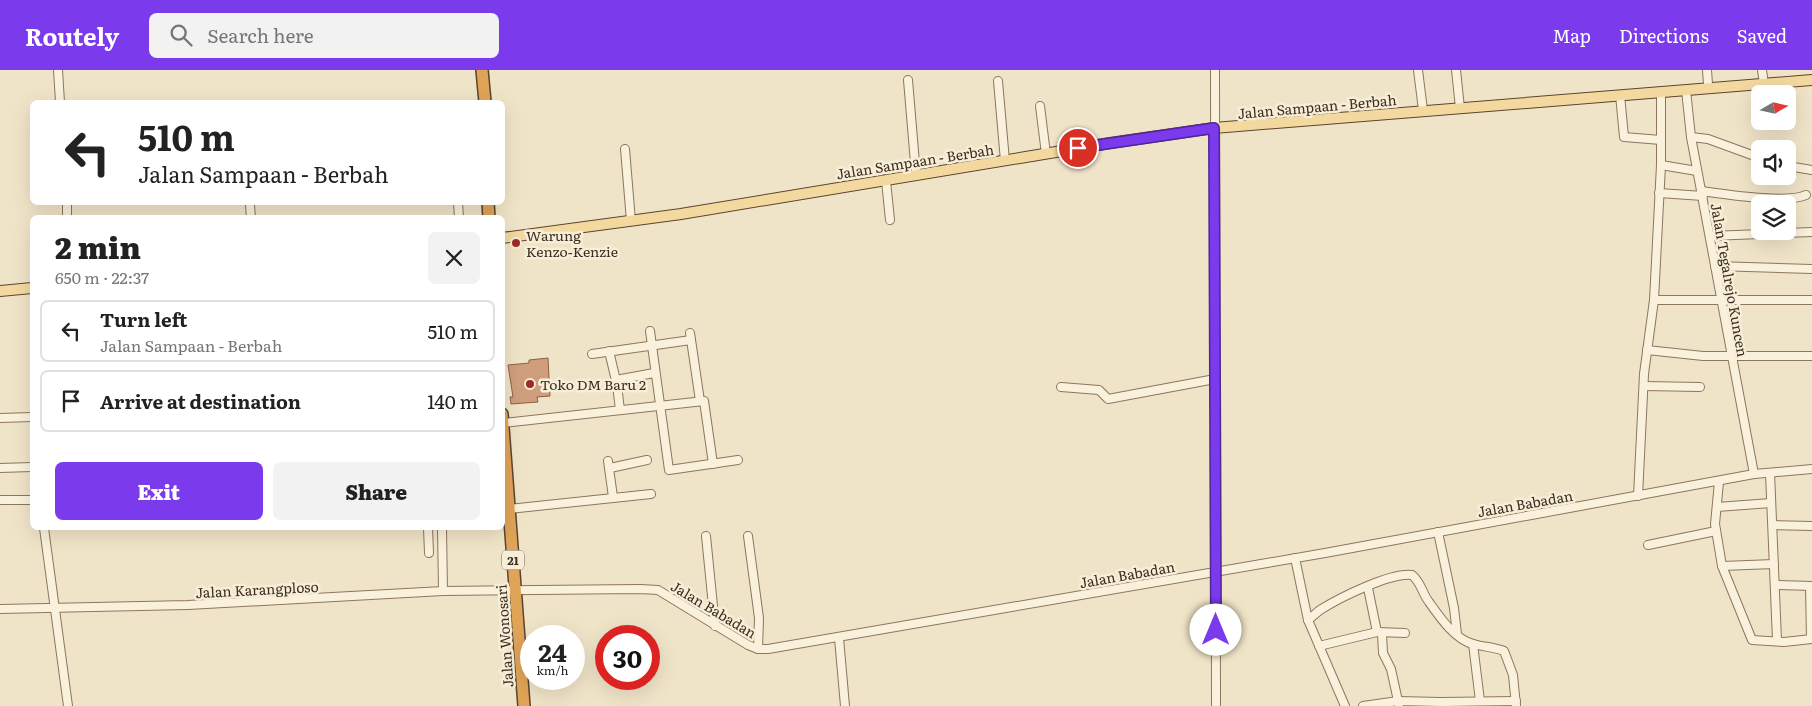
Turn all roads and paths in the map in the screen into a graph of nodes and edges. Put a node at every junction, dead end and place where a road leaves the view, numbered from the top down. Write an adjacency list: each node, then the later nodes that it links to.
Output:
1 (58, 70): 16 (street)
2 (482, 70): 17 (highway)
3 (1215, 70): 21 (street)
4 (1418, 70): 20 (street)
5 (1456, 70): 19 (street)
6 (1707, 70): 11 (street)
7 (1762, 70): 12 (street)
8 (908, 80): 32 (street)
9 (1812, 80): 12 (main road, Jalan Sampaan - Berbah)
10 (998, 81): 27 (street)
11 (1708, 84)
12 (1764, 84): 13 (main road, Jalan Sampaan - Berbah)
13 (1686, 90): 14 (main road, Jalan Sampaan - Berbah); 22 (street, Jalan Tegalrejo Kuncen)
14 (1661, 92): 15 (main road, Jalan Sampaan - Berbah); 23 (street)
15 (1620, 96): 19 (main road, Jalan Sampaan - Berbah); 23 (street)
16 (60, 100)
17 (485, 100)
18 (1040, 106): 25 (street)
19 (1460, 108): 20 (main road, Jalan Sampaan - Berbah)
20 (1423, 110): 21 (main road, Jalan Sampaan - Berbah)
21 (1214, 128): 25 (main road, Jalan Sampaan - Berbah); 59 (street)
22 (1691, 136): 26 (street); 31 (street, Jalan Tegalrejo Kuncen)
23 (1661, 140): 28 (street)
24 (625, 149): 40 (street)
25 (1046, 154): 27 (main road, Jalan Sampaan - Berbah)
26 (1751, 155)
27 (1005, 161): 32 (main road, Jalan Sampaan - Berbah)
28 (1661, 165): 31 (street); 34 (street)
29 (1796, 167): 30 (street)
30 (1812, 170)
31 (1697, 172): 35 (street, Jalan Tegalrejo Kuncen)
32 (916, 175): 33 (main road, Jalan Sampaan - Berbah)
33 (886, 181): 39 (street); 40 (main road, Jalan Sampaan - Berbah)
34 (1659, 193): 35 (street); 49 (street)
35 (1702, 194): 36 (street); 42 (street, Jalan Tegalrejo Kuncen)
36 (1806, 195)
37 (250, 205): 38 (street)
38 (251, 215)
39 (890, 220)
40 (631, 221): 43 (main road, Jalan Sampaan - Berbah)
41 (1812, 232): 42 (street)
42 (1710, 236): 44 (street, Jalan Tegalrejo Kuncen)
43 (505, 238)
44 (1715, 266): 45 (street); 48 (street, Jalan Tegalrejo Kuncen)
45 (1812, 269)
46 (30, 288): 47 (main road)
47 (0, 291)
48 (1721, 299): 49 (street); 50 (street); 56 (street, Jalan Tegalrejo Kuncen)
49 (1654, 300): 53 (street)
50 (1812, 300)
51 (650, 331): 52 (street)
52 (652, 346): 54 (street); 58 (street); 64 (street)
53 (1647, 350): 56 (street); 61 (street)
54 (609, 351): 55 (street); 60 (street)
55 (592, 354)
56 (1732, 356): 57 (street); 78 (street, Jalan Tegalrejo Kuncen)
57 (1812, 356)
58 (654, 373): 60 (street); 65 (street)
59 (1215, 379): 62 (street); 102 (street)
60 (616, 380): 66 (street)
61 (1644, 386): 63 (street); 81 (street)
62 (1061, 387)
63 (1700, 387)
64 (700, 401): 65 (street); 73 (street)
65 (659, 405): 66 (street); 73 (street)
66 (620, 410): 69 (street)
67 (30, 417): 68 (street)
68 (0, 418)
69 (505, 419)
70 (505, 455): 87 (highway, Jalan Wonosari / 21)
71 (646, 460): 82 (street)
72 (738, 460): 73 (street)
73 (713, 464)
74 (30, 467): 75 (street)
75 (0, 468)
76 (1812, 469): 77 (street, Jalan Babadan)
77 (1770, 473): 78 (street, Jalan Babadan); 85 (street)
78 (1754, 474): 79 (street, Jalan Babadan)
79 (1719, 482): 81 (street, Jalan Babadan); 86 (street)
80 (652, 494): 82 (street)
81 (1638, 496): 94 (street, Jalan Babadan)
82 (613, 497): 87 (street)
83 (30, 499): 84 (street)
84 (0, 500)
85 (1771, 503): 86 (street); 88 (street)
86 (1717, 508): 93 (street)
87 (510, 509): 107 (highway, Jalan Wonosari / 21)
88 (1773, 525): 89 (street); 100 (street)
89 (1812, 526)
90 (44, 530): 108 (street)
91 (428, 530): 98 (street)
92 (442, 530): 106 (street)
93 (1716, 531): 97 (street); 101 (street)
94 (1438, 532): 99 (street, Jalan Babadan); 114 (street)
95 (706, 536): 111 (street)
96 (748, 536): 120 (street)
97 (1648, 545)
98 (429, 553)
99 (1294, 558): 102 (street, Jalan Babadan); 110 (street)
100 (1774, 564): 101 (street); 103 (street)
101 (1722, 566): 117 (street)
102 (1216, 572): 115 (street, Jalan Babadan); 128 (street)
103 (1775, 585): 104 (street); 117 (street)
104 (1811, 586): 116 (street)
105 (1368, 588): 110 (street); 112 (street); 114 (street)
106 (444, 591): 107 (street, Jalan Karangploso); 108 (street, Jalan Karangploso)
107 (516, 591): 111 (street, Jalan Babadan); 126 (highway, Jalan Wonosari / 21)
108 (54, 608): 109 (street, Jalan Karangploso); 125 (street)
109 (0, 610)
110 (1308, 620): 119 (street)
111 (715, 626): 120 (street, Jalan Babadan)
112 (1379, 633): 113 (street); 119 (street); 122 (street)
113 (1405, 633)
114 (1457, 634): 118 (street)
115 (839, 638): 120 (street, Jalan Babadan); 127 (street)
116 (1811, 639): 117 (street)
117 (1777, 640)
118 (1474, 644): 121 (street); 124 (street)
119 (1319, 646): 129 (street)
120 (758, 649)
121 (1480, 701): 123 (street); 124 (street)
122 (1398, 703): 123 (street); 130 (street)
123 (1442, 704)
124 (1516, 704)
125 (68, 706)
126 (524, 706)
127 (845, 706)
128 (1216, 706)
129 (1345, 706)
130 (1363, 706)

